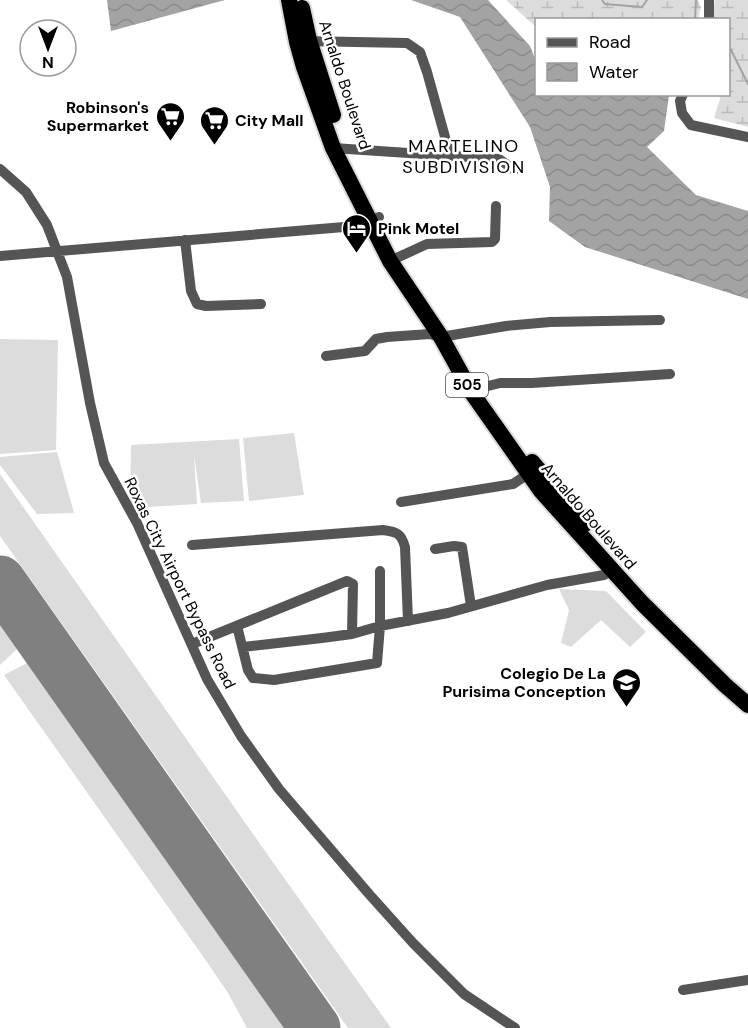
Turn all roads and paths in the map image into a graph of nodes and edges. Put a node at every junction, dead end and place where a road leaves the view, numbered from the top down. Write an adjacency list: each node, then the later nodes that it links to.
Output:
1 (289, 0): 5 (highway, Arnaldo Boulevard / 505)
2 (300, 0): 5 (highway, Arnaldo Boulevard / 505)
3 (709, 0): 4 (street)
4 (709, 18)
5 (303, 41): 8 (highway, Arnaldo Boulevard / 505); 9 (street)
6 (682, 96): 7 (street)
7 (748, 137)
8 (339, 148): 9 (street); 13 (highway, Arnaldo Boulevard / 505)
9 (450, 155): 11 (street)
10 (0, 169): 34 (street, Roxas City Airport Bypass Road)
11 (514, 170)
12 (496, 206): 16 (street)
13 (374, 219): 14 (street); 16 (highway, Arnaldo Boulevard / 505)
14 (184, 240): 15 (street); 17 (street)
15 (0, 256)
16 (395, 258): 19 (highway, Arnaldo Boulevard / 505)
17 (261, 304)
18 (660, 320): 19 (street)
19 (445, 336): 20 (street); 22 (highway, Arnaldo Boulevard / 505)
20 (326, 356)
21 (670, 374): 22 (street)
22 (476, 391): 23 (highway, Arnaldo Boulevard / 505)
23 (533, 471): 24 (street); 28 (highway, Arnaldo Boulevard / 505)
24 (401, 502)
25 (192, 545): 30 (street)
26 (435, 549): 29 (street)
27 (380, 571): 32 (street)
28 (620, 575): 29 (street); 36 (highway, Arnaldo Boulevard / 505)
29 (471, 606): 30 (street)
30 (408, 621): 32 (street)
31 (237, 626): 33 (street); 34 (street); 35 (street)
32 (380, 626): 33 (street); 35 (street)
33 (352, 634): 35 (street)
34 (192, 644): 41 (street, Roxas City Airport Bypass Road)
35 (243, 647)
36 (728, 682): 37 (highway, Arnaldo Boulevard / 505); 38 (highway, Arnaldo Boulevard / 505)
37 (748, 693)
38 (748, 705)
39 (748, 980): 40 (street)
40 (683, 990)
41 (515, 1028)

